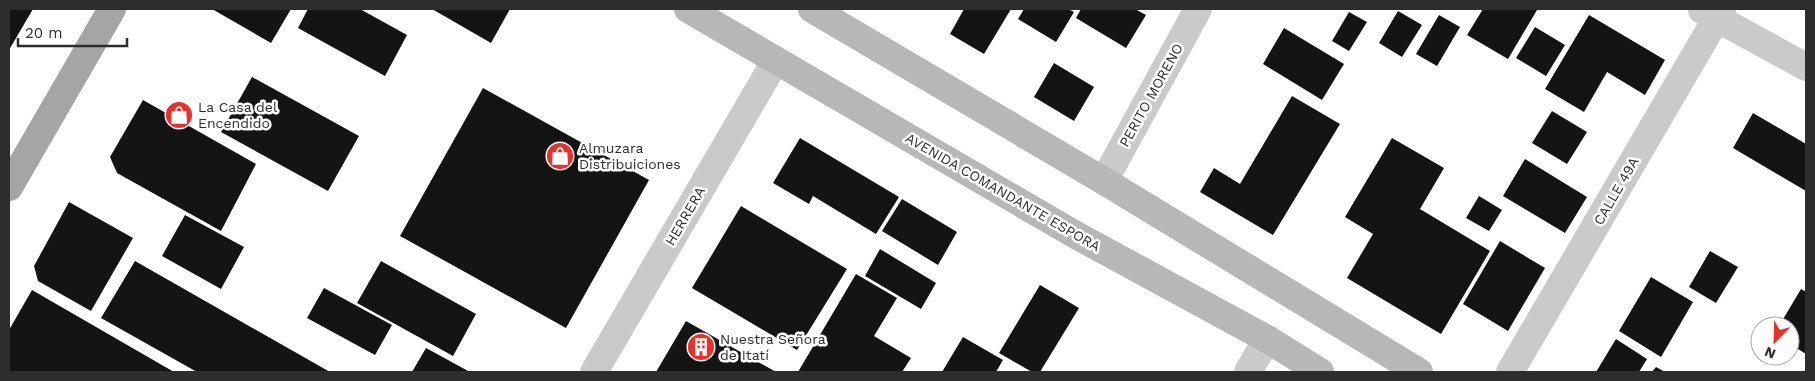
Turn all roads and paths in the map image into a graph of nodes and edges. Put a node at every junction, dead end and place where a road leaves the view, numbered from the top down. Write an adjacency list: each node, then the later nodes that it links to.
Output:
1 (112, 9): 9 (main road)
2 (688, 9): 6 (main road, AVENIDA COMANDANTE ESPORA)
3 (812, 9): 8 (main road)
4 (1198, 9): 8 (street, PERITO MORENO)
5 (1713, 12): 7 (street); 15 (street, CALLE 49A)
6 (776, 60): 10 (main road, AVENIDA COMANDANTE ESPORA); 11 (street, HERRERA)
7 (1806, 67)
8 (1104, 181): 14 (main road)
9 (9, 187)
10 (1267, 339): 12 (street); 13 (main road, AVENIDA COMANDANTE ESPORA)
11 (594, 372)
12 (1248, 372)
13 (1320, 372)
14 (1420, 372)
15 (1510, 372)

